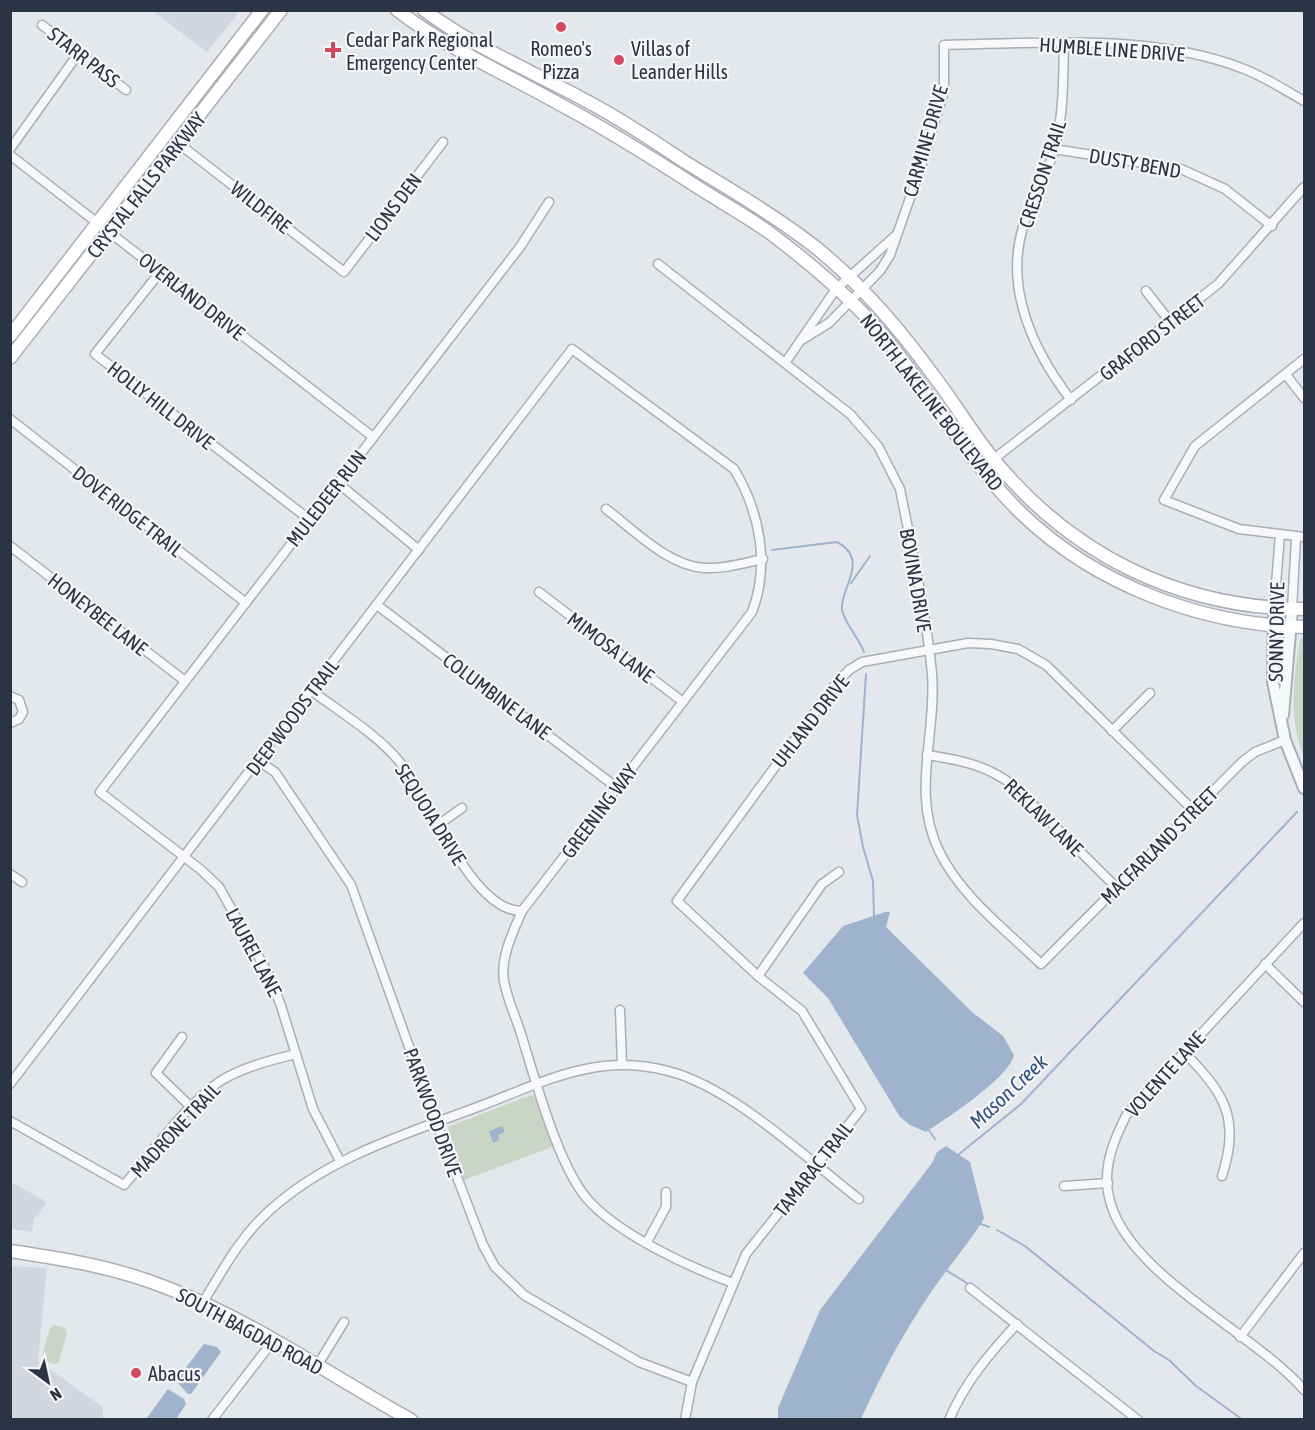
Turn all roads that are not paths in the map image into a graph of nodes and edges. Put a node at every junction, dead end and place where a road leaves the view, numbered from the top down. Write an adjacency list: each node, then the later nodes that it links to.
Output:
1 (262, 10): 18 (main road, CRYSTAL FALLS PARKWAY)
2 (281, 10): 12 (main road, CRYSTAL FALLS PARKWAY)
3 (397, 10): 26 (main road, NORTH LAKELINE BOULEVARD)
4 (424, 10): 25 (main road, NORTH LAKELINE BOULEVARD)
5 (42, 25): 8 (street, STARR PASS)
6 (1064, 43): 7 (street, HUMBLE LINE DRIVE); 10 (street, HUMBLE LINE DRIVE); 14 (street, CRESSON TRAIL)
7 (944, 45): 21 (street, CARMINE DRIVE)
8 (78, 54): 9 (street, STARR PASS); 13 (street)
9 (126, 90)
10 (1305, 101)
11 (443, 142): 24 (street, LIONS DEN)
12 (178, 143): 20 (main road, CRYSTAL FALLS PARKWAY); 24 (street, WILDFIRE)
13 (10, 149)
14 (1054, 149): 19 (street, DUSTY BEND); 39 (street, CRESSON TRAIL)
15 (10, 155): 18 (street, OVERLAND DRIVE)
16 (1305, 187): 19 (street, GRAFORD STREET)
17 (549, 202): 41 (street, MULEDEER RUN)
18 (98, 223): 20 (street, OVERLAND DRIVE); 31 (main road, CRYSTAL FALLS PARKWAY)
19 (1272, 226): 30 (street, GRAFORD STREET)
20 (109, 232): 23 (street, OVERLAND DRIVE); 34 (main road, CRYSTAL FALLS PARKWAY)
21 (896, 235): 25 (street, CARMINE DRIVE); 27 (street, CARMINE DRIVE)
22 (658, 264): 36 (street, BOVINA DRIVE)
23 (160, 272): 41 (street, OVERLAND DRIVE); 46 (street, HOLLY HILL DRIVE)
24 (344, 272)
25 (847, 276): 26 (street, CARMINE DRIVE); 27 (main road, NORTH LAKELINE BOULEVARD)
26 (836, 289): 29 (main road, NORTH LAKELINE BOULEVARD); 32 (street, CARMINE DRIVE)
27 (862, 291): 29 (street, CARMINE DRIVE); 42 (main road, NORTH LAKELINE BOULEVARD)
28 (1146, 291): 30 (street)
29 (851, 301): 32 (street, CARMINE DRIVE); 43 (main road, NORTH LAKELINE BOULEVARD)
30 (1171, 323): 39 (street, GRAFORD STREET)
31 (10, 336)
32 (803, 339): 36 (street, CARMINE DRIVE)
33 (572, 350): 50 (street, DEEPWOODS TRAIL); 51 (street, GREENING WAY)
34 (10, 358)
35 (1305, 359): 37 (street)
36 (785, 363): 60 (street, BOVINA DRIVE)
37 (1287, 376): 38 (street); 47 (street)
38 (1305, 398)
39 (1071, 400): 42 (street, GRAFORD STREET)
40 (10, 419): 53 (street, DOVE RIDGE TRAIL)
41 (373, 437): 44 (street, MULEDEER RUN)
42 (994, 460): 43 (street, GRAFORD STREET); 55 (main road, NORTH LAKELINE BOULEVARD)
43 (981, 469): 57 (main road, NORTH LAKELINE BOULEVARD)
44 (338, 483): 46 (street, MULEDEER RUN); 50 (street)
45 (606, 509): 51 (street)
46 (310, 520): 53 (street, MULEDEER RUN)
47 (1280, 535): 48 (street); 55 (street, SONNY DRIVE)
48 (1300, 538): 56 (street, SONNY DRIVE)
49 (10, 546): 61 (street, HONEYBEE LANE)
50 (419, 550): 54 (street, DEEPWOODS TRAIL)
51 (763, 559): 65 (street, GREENING WAY)
52 (539, 592): 65 (street, MIMOSA LANE)
53 (246, 603): 61 (street, MULEDEER RUN)
54 (377, 605): 62 (street, DEEPWOODS TRAIL); 72 (street, COLUMBINE LANE)
55 (1275, 608): 56 (main road, NORTH LAKELINE BOULEVARD); 57 (street, SONNY DRIVE)
56 (1298, 609): 58 (street, SONNY DRIVE)
57 (1274, 625): 58 (main road, NORTH LAKELINE BOULEVARD); 67 (street, SONNY DRIVE)
58 (1291, 627): 59 (main road, NORTH LAKELINE BOULEVARD); 67 (street, SONNY DRIVE)
59 (1305, 627)
60 (928, 650): 68 (street, UHLAND DRIVE); 70 (street, BOVINA DRIVE); 83 (street, UHLAND DRIVE)
61 (185, 681): 74 (street, MULEDEER RUN)
62 (312, 691): 71 (street, DEEPWOODS TRAIL); 77 (street, SEQUOIA DRIVE)
63 (1150, 693): 68 (street)
64 (10, 696): 66 (street)
65 (683, 702): 72 (street, GREENING WAY)
66 (10, 723)
67 (1282, 727): 69 (street, SONNY DRIVE)
68 (1112, 730): 76 (street, UHLAND DRIVE)
69 (1286, 740): 73 (street, SONNY DRIVE); 76 (street, MACFARLAND STREET)
70 (927, 755): 82 (street, REKLAW LANE); 86 (street, BOVINA DRIVE)
71 (258, 761): 78 (street, DEEPWOODS TRAIL); 99 (street, PARKWOOD DRIVE)
72 (616, 788): 84 (street, GREENING WAY)
73 (1305, 788)
74 (100, 792): 78 (street, LAUREL LANE)
75 (462, 808): 77 (street)
76 (1193, 810): 82 (street, MACFARLAND STREET)
77 (438, 825): 84 (street, SEQUOIA DRIVE)
78 (184, 858): 93 (street, LAUREL LANE); 95 (street, DEEPWOODS TRAIL)
79 (839, 872): 88 (street)
80 (10, 874): 81 (street)
81 (22, 882)
82 (1116, 887): 86 (street, MACFARLAND STREET)
83 (677, 901): 88 (street, TAMARAC TRAIL)
84 (522, 911): 96 (street, GREENING WAY)
85 (1305, 923): 87 (street, VOLENTE LANE)
86 (1041, 964)
87 (1265, 964): 89 (street); 92 (street, VOLENTE LANE)
88 (758, 976): 101 (street, TAMARAC TRAIL)
89 (1305, 1002)
90 (620, 1010): 94 (street)
91 (182, 1037): 97 (street)
92 (1184, 1052): 102 (street); 103 (street, VOLENTE LANE)
93 (296, 1054): 97 (street, MADRONE TRAIL); 100 (street, LAUREL LANE)
94 (622, 1065): 96 (street); 101 (street)
95 (10, 1084)
96 (537, 1085): 99 (street); 107 (street, GREENING WAY)
97 (192, 1108): 98 (street, MADRONE TRAIL)
98 (10, 1121)
99 (436, 1122): 100 (street); 118 (street, PARKWOOD DRIVE)
100 (340, 1161): 112 (street)
101 (817, 1166): 106 (street); 110 (street, TAMARAC TRAIL)
102 (1222, 1176)
103 (1108, 1183): 104 (street); 115 (street, VOLENTE LANE)
104 (1064, 1186)
105 (666, 1192): 107 (street)
106 (859, 1199)
107 (647, 1242): 110 (street, GREENING WAY)
108 (10, 1251): 112 (main road, SOUTH BAGDAD ROAD)
109 (1305, 1253): 115 (street)
110 (733, 1283): 118 (street, TAMARAC TRAIL)
111 (970, 1288): 114 (street)
112 (203, 1302): 116 (main road, SOUTH BAGDAD ROAD)
113 (344, 1322): 117 (street)
114 (1017, 1324): 123 (street); 124 (street)
115 (1240, 1337): 119 (street, VOLENTE LANE)
116 (273, 1341): 117 (main road, SOUTH BAGDAD ROAD); 120 (street)
117 (317, 1366): 121 (main road, SOUTH BAGDAD ROAD)
118 (692, 1382): 122 (street, TAMARAC TRAIL)
119 (1305, 1390)
120 (212, 1419)
121 (411, 1419)
122 (685, 1419)
123 (949, 1419)
124 (1138, 1419)

